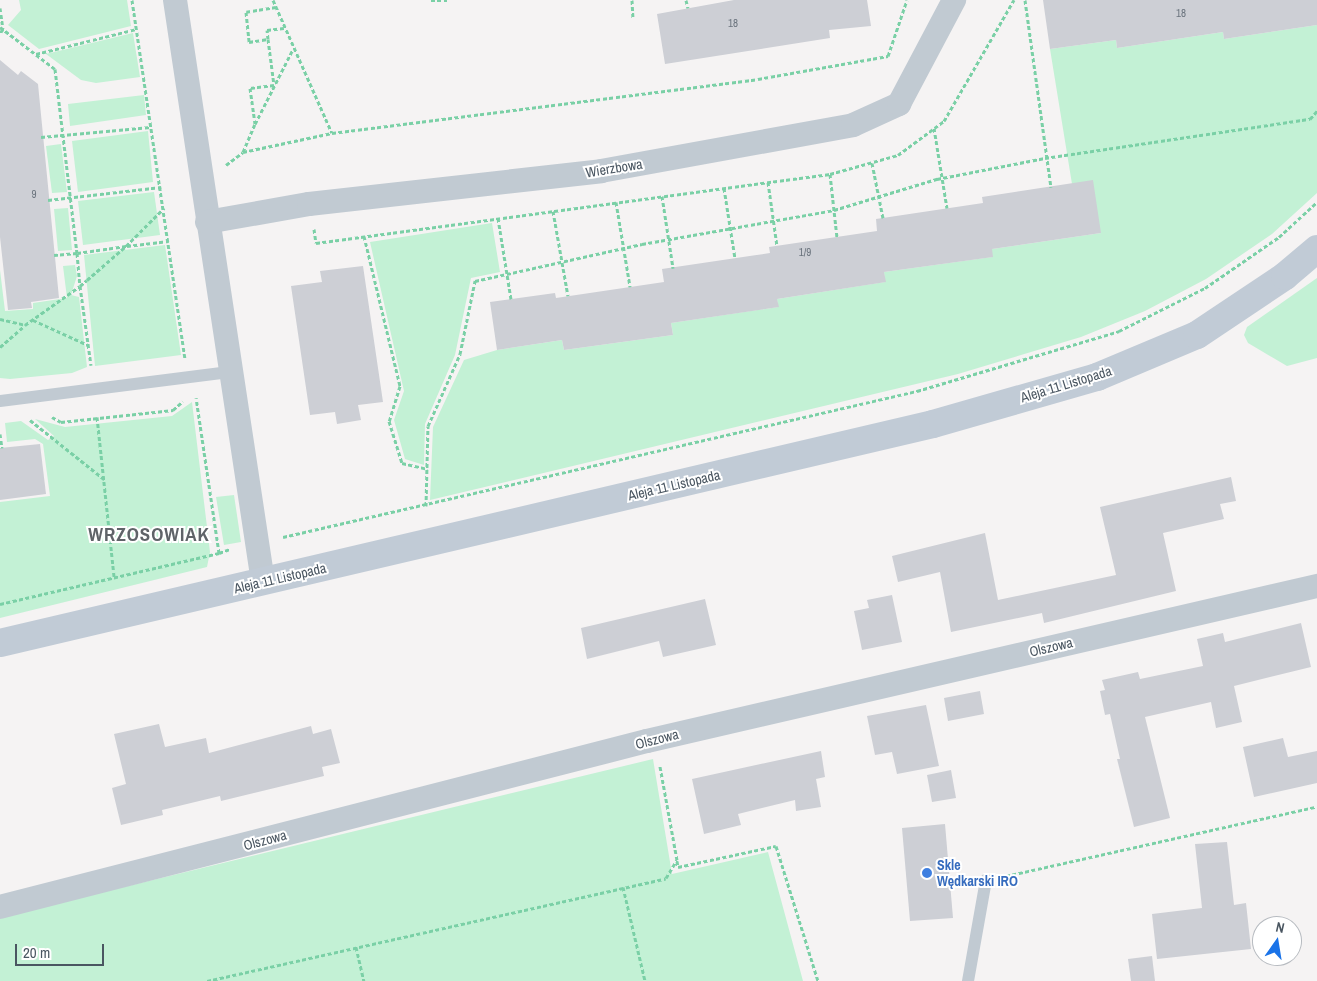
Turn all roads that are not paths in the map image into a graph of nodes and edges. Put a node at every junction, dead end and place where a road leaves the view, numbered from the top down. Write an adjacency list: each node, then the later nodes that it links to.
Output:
1 (175, 0): 3 (street)
2 (954, 0): 3 (street, Wierzbowa)
3 (208, 222): 5 (street)
4 (1317, 249): 7 (street, Aleja 11 Listopada)
5 (230, 372): 6 (lane); 7 (street)
6 (0, 401)
7 (263, 582): 9 (street, Aleja 11 Listopada)
8 (1317, 586): 11 (street, Olszowa)
9 (0, 643)
10 (986, 880): 12 (lane)
11 (0, 907)
12 (968, 981)

